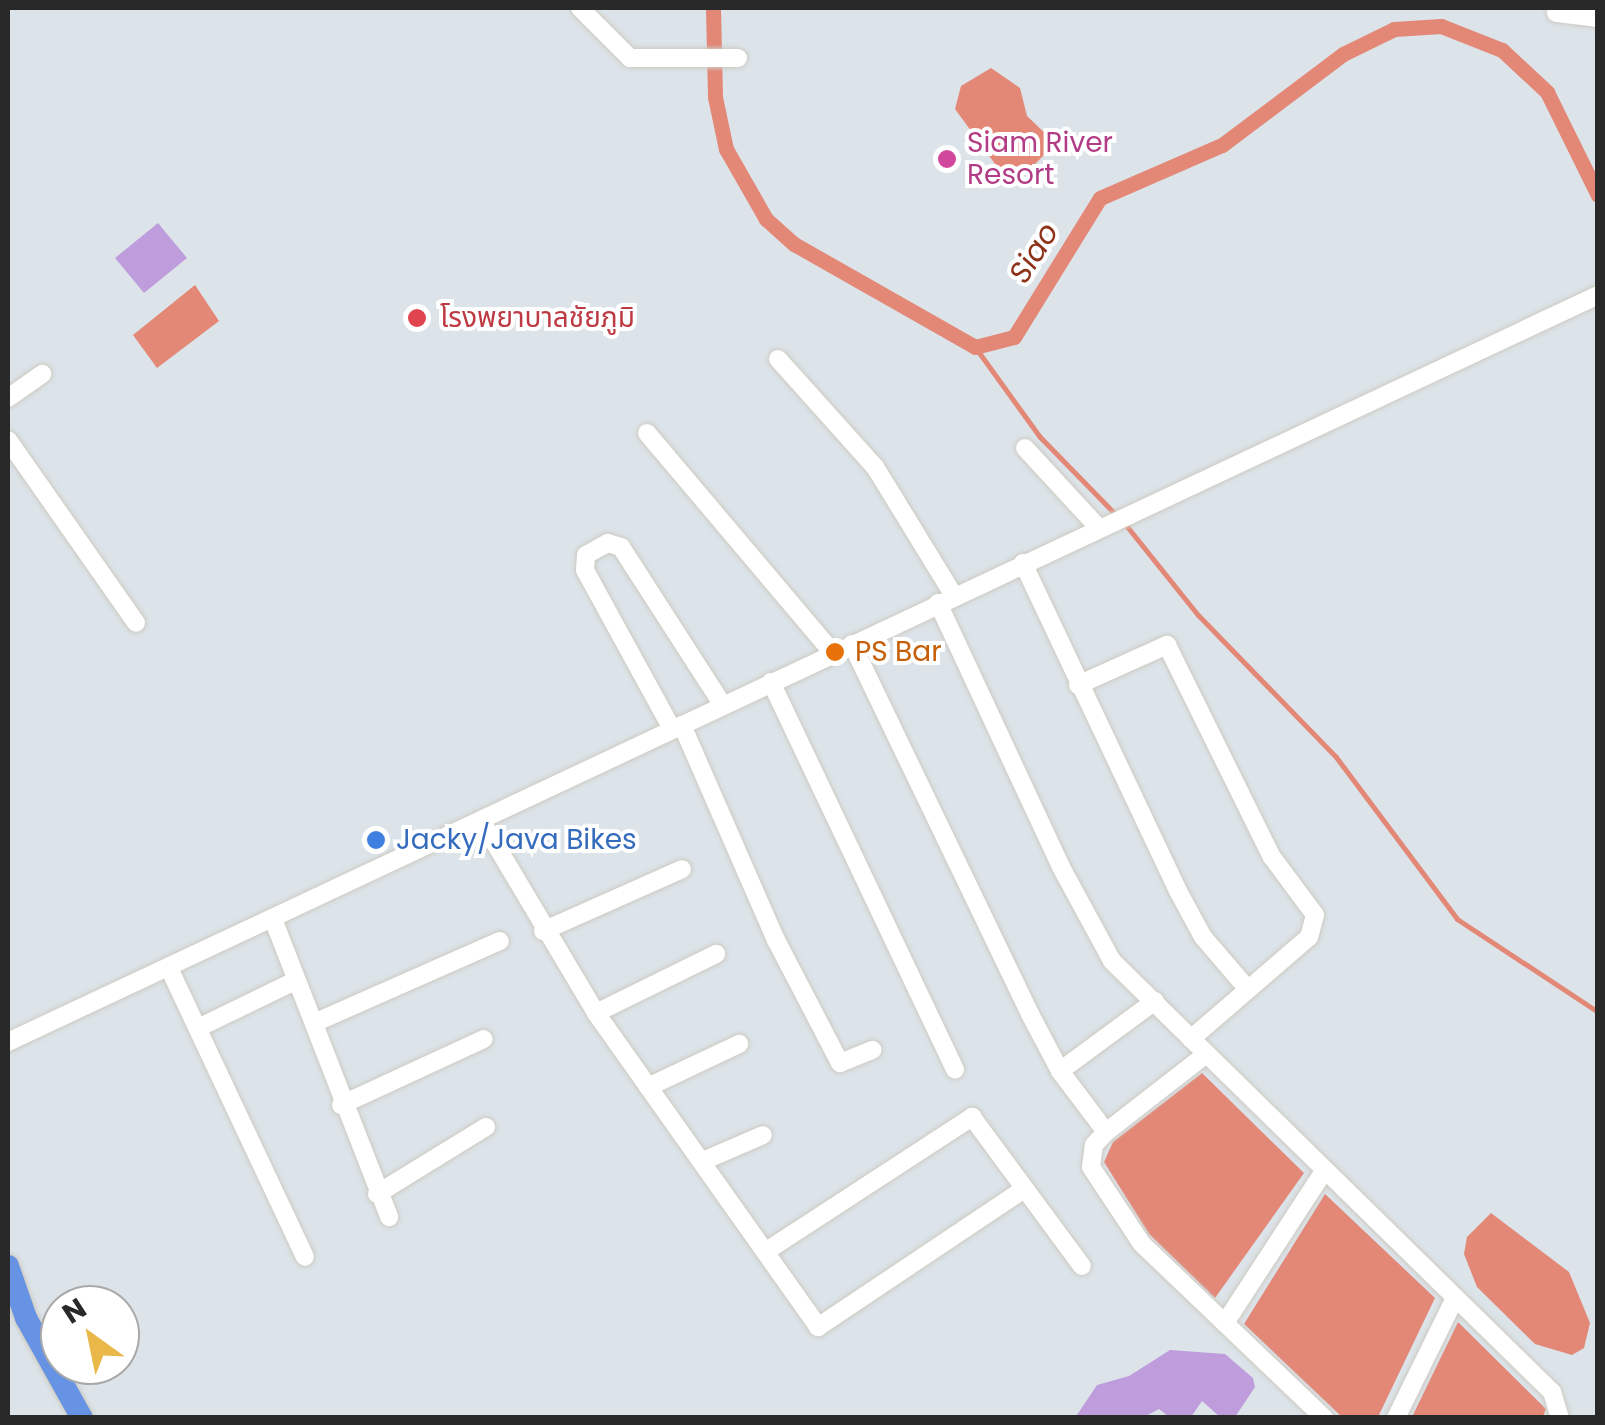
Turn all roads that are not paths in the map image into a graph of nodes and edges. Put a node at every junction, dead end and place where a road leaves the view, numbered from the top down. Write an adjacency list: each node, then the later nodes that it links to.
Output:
1 (580, 8): 4 (street)
2 (1556, 13): 3 (street)
3 (1598, 18)
4 (738, 58)
5 (1598, 295): 12 (street)
6 (778, 359): 14 (street)
7 (42, 374): 8 (street)
8 (8, 398)
9 (647, 433): 17 (street)
10 (8, 440): 15 (street)
11 (1025, 448): 12 (street)
12 (1103, 525): 13 (street)
13 (1024, 563): 14 (street); 19 (street)
14 (946, 600): 16 (street); 31 (street)
15 (136, 623)
16 (852, 644): 17 (street); 42 (street)
17 (834, 652): 18 (street)
18 (771, 682): 20 (street); 41 (street)
19 (1078, 685): 30 (street); 30 (street)
20 (723, 705): 21 (street); 21 (street)
21 (677, 727): 22 (street); 39 (street)
22 (481, 820): 24 (street); 25 (street)
23 (682, 870): 25 (street)
24 (273, 919): 28 (street); 29 (street)
25 (542, 931): 32 (street)
26 (500, 941): 33 (street)
27 (716, 954): 32 (street)
28 (169, 968): 34 (street); 37 (street)
29 (295, 981): 33 (street); 34 (street)
30 (1246, 988): 36 (street)
31 (1155, 1001): 36 (street); 42 (street)
32 (596, 1013): 43 (street)
33 (314, 1024): 44 (street)
34 (198, 1028): 54 (street)
35 (484, 1039): 44 (street)
36 (1191, 1039): 40 (street)
37 (8, 1042)
38 (739, 1044): 43 (street)
39 (872, 1050)
40 (1205, 1055): 46 (street); 49 (street)
41 (955, 1069)
42 (1060, 1072): 46 (street)
43 (648, 1088): 48 (street)
44 (341, 1105): 51 (street)
45 (486, 1127): 51 (street)
46 (1106, 1132): 59 (street)
47 (763, 1135): 48 (street)
48 (703, 1161): 53 (street)
49 (1324, 1171): 57 (street); 59 (street)
50 (1024, 1190): 53 (street); 53 (street); 56 (street)
51 (377, 1194): 52 (street)
52 (389, 1217)
53 (768, 1250)
54 (305, 1257)
55 (8, 1266): 58 (main road)
56 (1082, 1266)
57 (1456, 1298): 62 (street); 63 (street)
58 (13, 1310): 60 (main road)
59 (1225, 1323): 61 (street)
60 (82, 1418)
61 (1324, 1418)
62 (1396, 1418)
63 (1560, 1418)

